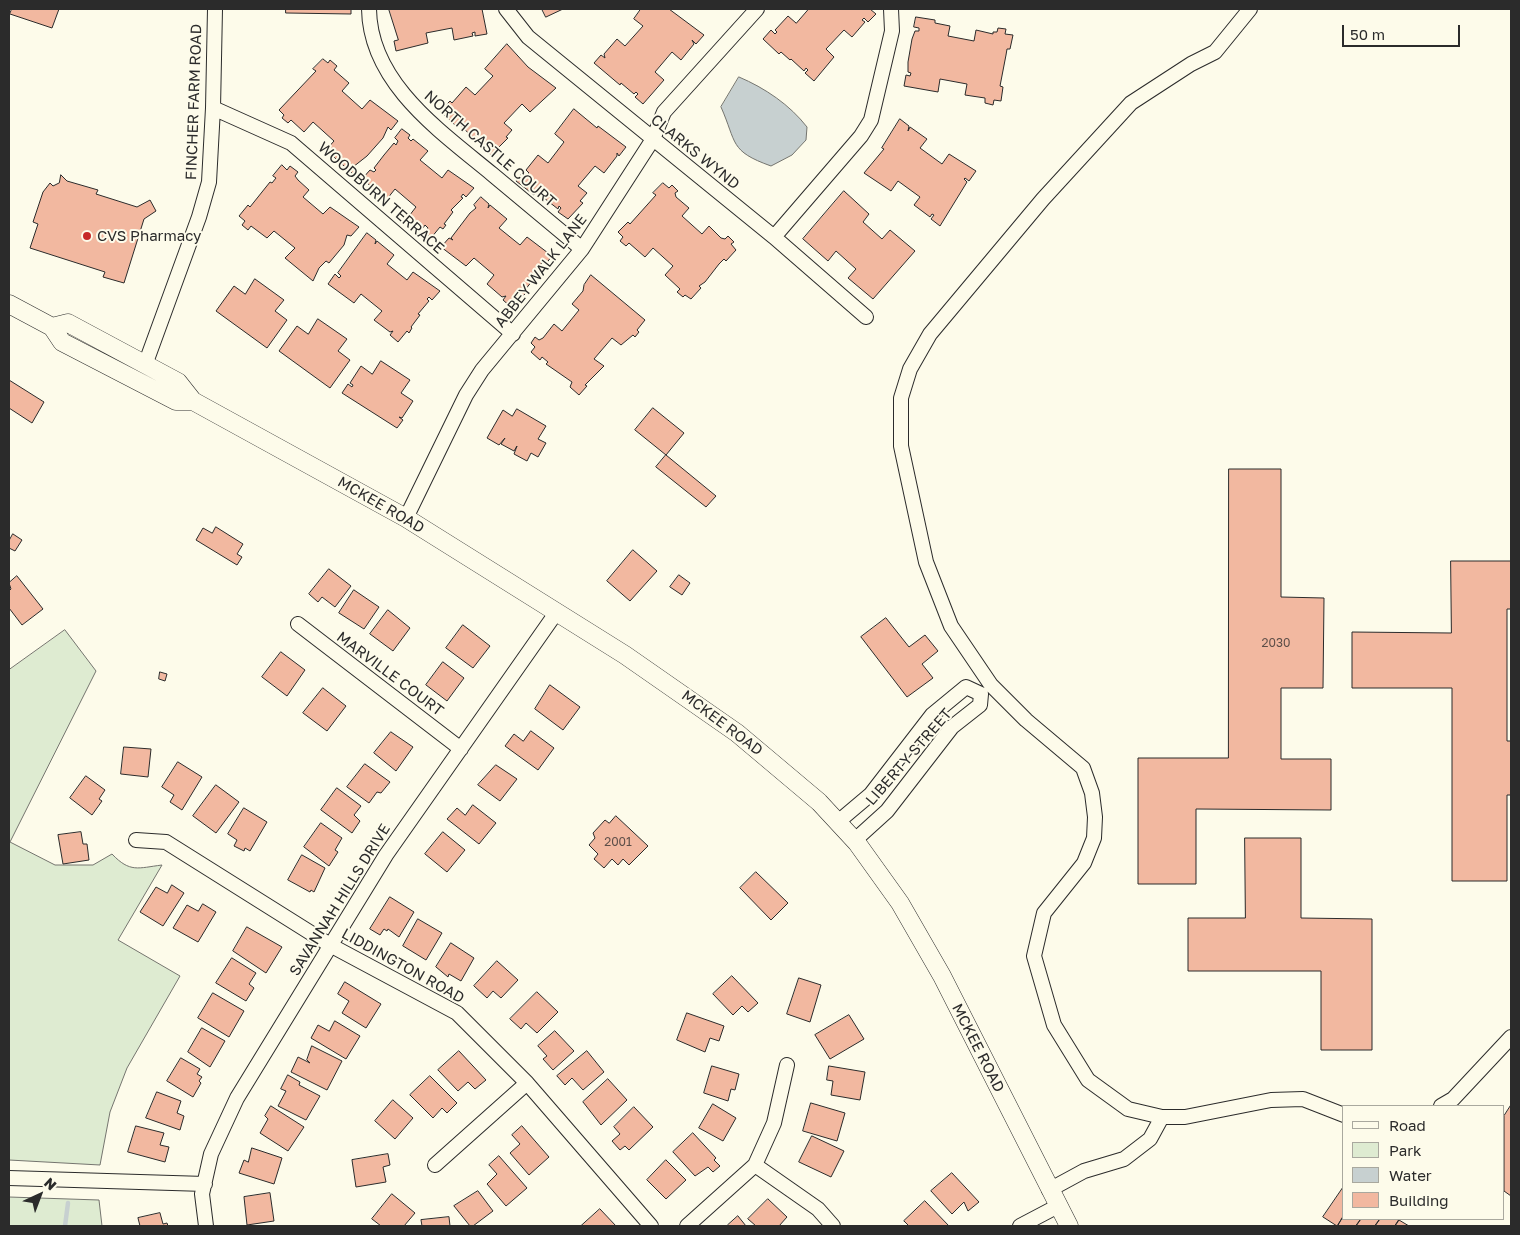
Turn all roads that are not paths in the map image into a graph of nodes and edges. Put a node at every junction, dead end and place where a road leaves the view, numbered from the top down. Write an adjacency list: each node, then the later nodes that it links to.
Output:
1 (215, 9): 7 (street, FINCHER FARM ROAD)
2 (369, 9): 10 (street, NORTH CASTLE COURT)
3 (506, 9): 8 (street, CLARKS WYND)
4 (757, 9): 8 (street, ABBEY WALK LANE)
5 (891, 9): 9 (street)
6 (1250, 9): 20 (street)
7 (213, 108): 14 (street, WOODBURN TERRACE); 15 (street, FINCHER FARM ROAD)
8 (653, 139): 9 (street, CLARKS WYND); 10 (street, ABBEY WALK LANE)
9 (774, 238): 12 (street, CLARKS WYND)
10 (582, 250): 14 (street, ABBEY WALK LANE)
11 (9, 304): 13 (street, MCKEE ROAD)
12 (866, 317)
13 (52, 327): 15 (street, MCKEE ROAD); 16 (street, MCKEE ROAD)
14 (514, 334): 17 (street, ABBEY WALK LANE)
15 (145, 365): 16 (street, MCKEE ROAD)
16 (193, 402): 17 (street, MCKEE ROAD)
17 (406, 518): 18 (street, MCKEE ROAD)
18 (556, 613): 22 (street, SAVANNAH HILLS DRIVE); 24 (street, MCKEE ROAD)
19 (298, 624): 22 (street, MARVILLE COURT)
20 (986, 690): 21 (street, LIBERTY STREET); 23 (street, LIBERTY STREET); 33 (street)
21 (913, 738): 23 (street); 24 (street, LIBERTY STREET)
22 (461, 749): 27 (street, SAVANNAH HILLS DRIVE)
23 (931, 754): 26 (street, LIBERTY STREET)
24 (838, 821): 26 (street, MCKEE ROAD)
25 (136, 840): 27 (street, LIDDINGTON ROAD)
26 (855, 840): 38 (street, MCKEE ROAD)
27 (330, 944): 30 (street, LIDDINGTON ROAD); 37 (street, SAVANNAH HILLS DRIVE)
28 (1511, 1037): 31 (street)
29 (787, 1065): 35 (street)
30 (527, 1084): 34 (street); 41 (street, LIDDINGTON ROAD)
31 (1443, 1105)
32 (1342, 1114): 33 (street)
33 (1162, 1116): 38 (street)
34 (435, 1164)
35 (756, 1165): 42 (street); 43 (street)
36 (9, 1178): 37 (street)
37 (204, 1184): 40 (street, SAVANNAH HILLS DRIVE)
38 (1049, 1190): 39 (street, MCKEE ROAD)
39 (1058, 1206): 44 (street); 45 (street, MCKEE ROAD)
40 (206, 1226)
41 (651, 1226)
42 (687, 1226)
43 (833, 1226)
44 (1020, 1226)
45 (1069, 1226)

